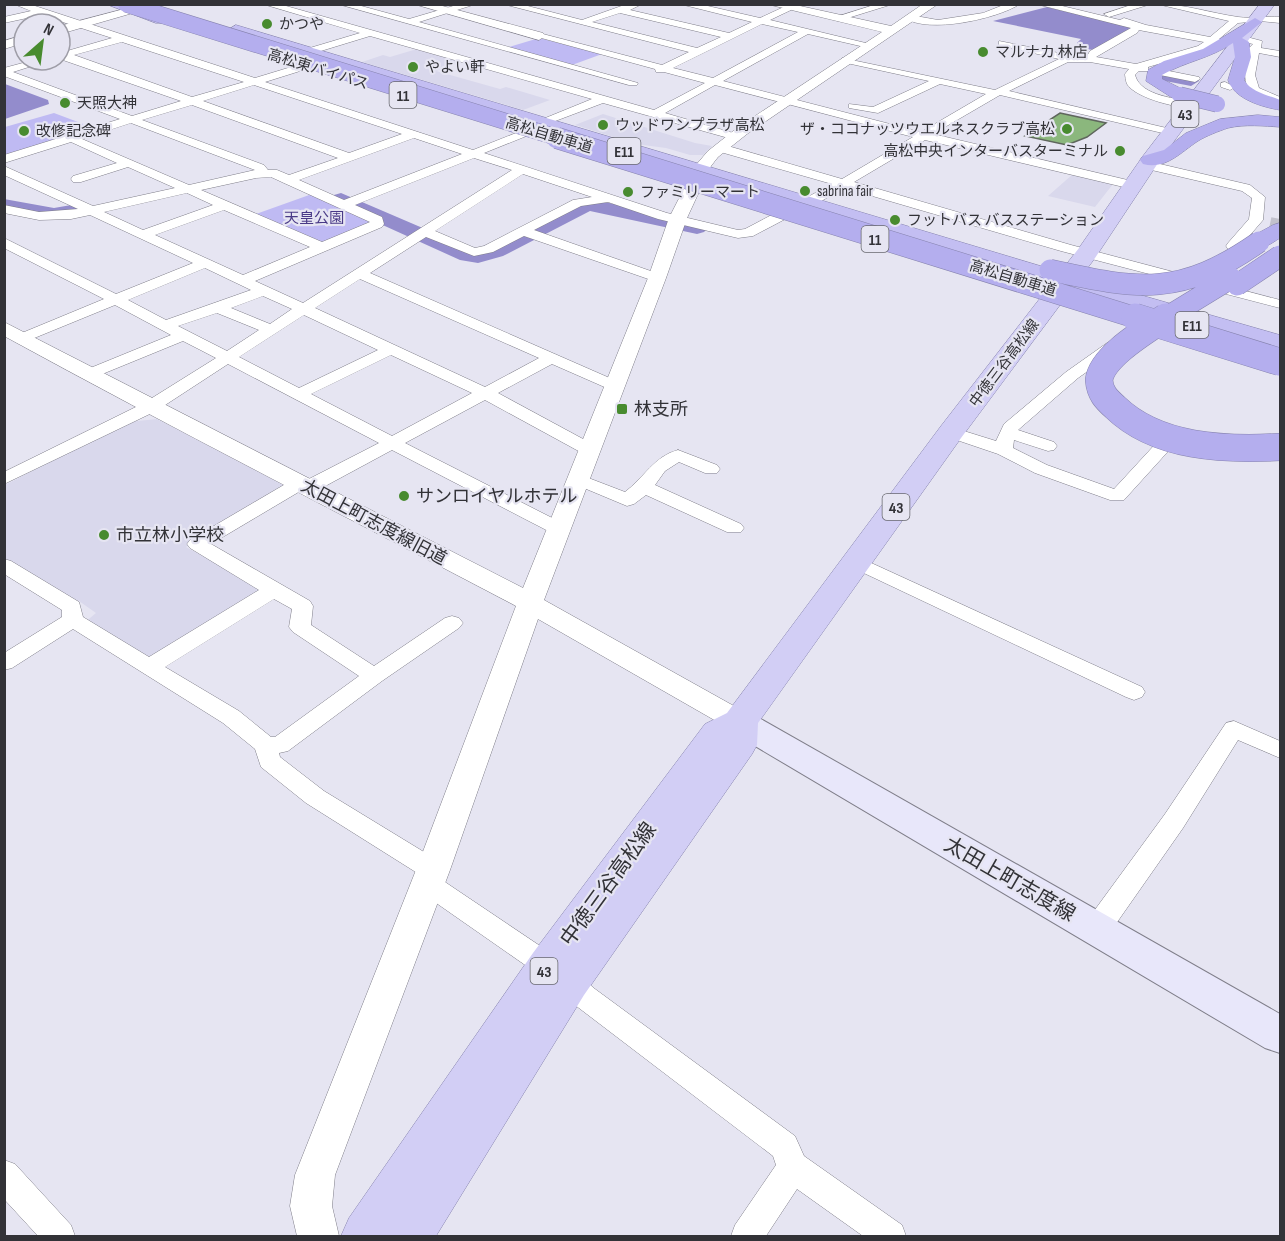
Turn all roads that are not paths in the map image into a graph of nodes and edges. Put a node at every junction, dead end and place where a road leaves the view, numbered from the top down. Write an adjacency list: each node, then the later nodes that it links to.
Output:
1 (18, 4): 26 (street)
2 (113, 4): 22 (highway, 高松東バイパス / 11)
3 (267, 4): 24 (street)
4 (309, 4): 24 (street)
5 (342, 4): 36 (street)
6 (420, 4): 27 (street)
7 (472, 4): 27 (street)
8 (507, 4): 37 (street)
9 (638, 4): 25 (street)
10 (684, 4): 35 (street)
11 (773, 4): 23 (street)
12 (863, 4): 21 (street)
13 (932, 4): 30 (street)
14 (1016, 4): 30 (street)
15 (1040, 4): 28 (street)
16 (1147, 4): 28 (street)
17 (1161, 4): 32 (street)
18 (1268, 4): 32 (main road, 中徳三谷高松線 / 43)
19 (157, 5): 22 (street); 57 (highway, 高松東バイパス / 11)
20 (602, 6): 25 (street)
21 (884, 6): 29 (street)
22 (134, 7): 38 (street); 57 (highway, 高松東バイパス / 11); 109 (highway, 高松自動車道 / E11); 139 (highway, 高松自動車道 / E11, bridge)
23 (788, 8): 29 (street); 35 (street)
24 (288, 10): 42 (street)
25 (619, 10): 37 (street); 44 (street)
26 (42, 11): 34 (street); 38 (street)
27 (448, 12): 36 (street); 43 (street)
28 (1100, 16): 31 (street)
29 (838, 18): 40 (street)
30 (910, 18): 40 (street)
31 (1112, 19): 47 (street); 58 (street)
32 (1252, 20): 33 (street); 47 (street); 50 (main road, 中徳三谷高松線 / 43); 76 (highway)
33 (1281, 20)
34 (4, 21)
35 (761, 21): 41 (street); 44 (street)
36 (408, 22): 42 (street); 51 (street)
37 (580, 23): 43 (street); 53 (street)
38 (82, 25): 39 (street); 45 (street)
39 (72, 27)
40 (891, 30): 49 (street)
41 (807, 31): 49 (street); 70 (street)
42 (369, 34): 57 (street); 60 (street)
43 (539, 36): 51 (street); 64 (street)
44 (731, 36): 53 (street)
45 (124, 38): 54 (street); 71 (street)
46 (1052, 39): 52 (street)
47 (1215, 41): 65 (street)
48 (1002, 43): 52 (street)
49 (869, 45): 61 (street)
50 (1248, 45): 55 (street); 76 (main road, 中徳三谷高松線 / 43); 79 (street); 82 (highway)
51 (500, 47): 60 (street); 72 (street)
52 (1033, 49): 56 (street)
53 (700, 52): 64 (street)
54 (72, 53)
55 (1281, 54)
56 (1070, 57): 58 (street); 63 (street)
57 (306, 58): 71 (street); 87 (highway, 高松東バイパス / 11); 89 (highway, 高松東バイパス / 11)
58 (1090, 58): 65 (street)
59 (72, 60): 80 (street)
60 (461, 60): 77 (street)
61 (846, 60): 69 (street); 78 (street)
62 (1034, 61): 63 (street)
63 (1055, 64): 75 (street)
64 (663, 68): 70 (street); 72 (street)
65 (1141, 68): 76 (street)
66 (948, 71): 74 (street)
67 (4, 72): 85 (street)
68 (1164, 73): 76 (street)
69 (940, 80): 74 (street); 81 (street)
70 (716, 81): 78 (street); 84 (street)
71 (251, 82): 80 (street); 90 (street)
72 (633, 83): 73 (street)
73 (622, 88)
74 (975, 88): 75 (street)
75 (1001, 93): 88 (street); 92 (street)
76 (1192, 94): 82 (highway); 83 (highway, bridge); 88 (main road, 中徳三谷高松線 / 43)
77 (607, 97): 84 (street); 87 (street)
78 (788, 100): 91 (street); 92 (street)
79 (1281, 100)
80 (190, 101): 85 (street); 96 (street)
81 (835, 102)
82 (1281, 106)
83 (1281, 113)
84 (655, 114): 91 (street)
85 (133, 119): 93 (street); 102 (street)
86 (1281, 122): 98 (highway)
87 (542, 123): 103 (highway, 高松東バイパス / 11)
88 (1171, 132): 98 (main road, 中徳三谷高松線 / 43)
89 (525, 133): 95 (street); 103 (highway, 高松東バイパス / 11)
90 (411, 135): 95 (street); 96 (street)
91 (736, 137): 94 (street)
92 (926, 137): 106 (street); 107 (street)
93 (71, 138): 97 (street); 99 (street)
94 (721, 148): 103 (street); 106 (street)
95 (471, 154): 101 (street); 111 (street)
96 (348, 157): 104 (street)
97 (4, 159)
98 (1149, 162): 107 (main road, 中徳三谷高松線 / 43); 120 (street)
99 (129, 163): 105 (street); 108 (street)
100 (4, 170): 115 (street)
101 (521, 170): 110 (street); 118 (street)
102 (263, 172): 104 (street); 108 (street)
103 (697, 177): 113 (highway, 高松東バイパス / 11); 116 (street)
104 (292, 178): 111 (street)
105 (77, 179)
106 (847, 184): 113 (street); 124 (street)
107 (1132, 185): 124 (main road, 中徳三谷高松線 / 43)
108 (186, 188): 112 (street); 115 (street)
109 (761, 192): 120 (highway, bridge); 144 (highway, 高松自動車道 / E11)
110 (607, 198): 116 (street); 117 (street)
111 (348, 203): 123 (street)
112 (225, 205): 119 (street); 123 (street)
113 (797, 207): 116 (street); 130 (highway, 高松東バイパス / 11)
114 (4, 209): 115 (street)
115 (91, 209): 119 (street)
116 (677, 221): 127 (street)
117 (526, 232): 118 (street); 127 (street)
118 (421, 233): 126 (street)
119 (144, 234): 125 (street)
120 (1273, 240): 122 (street); 122 (street); 155 (highway, bridge); 161 (highway, bridge)
121 (4, 242): 132 (street)
122 (1233, 246): 129 (street)
123 (321, 247): 128 (street)
124 (1087, 253): 129 (street); 130 (main road, 中徳三谷高松線 / 43)
125 (206, 263): 128 (street); 132 (street)
126 (359, 273): 135 (street); 146 (street)
127 (657, 278): 150 (street)
128 (244, 280): 131 (street)
129 (1191, 281): 133 (street)
130 (1061, 288): 136 (highway, 高松東バイパス / 11); 142 (highway, 高松東バイパス / 11); 156 (main road, 中徳三谷高松線 / 43)
131 (265, 290): 134 (street); 135 (street)
132 (117, 300): 137 (street); 141 (street)
133 (1281, 304)
134 (218, 308): 137 (street); 138 (street)
135 (304, 309): 138 (street); 143 (street)
136 (1144, 322): 147 (street); 148 (highway, 高松東バイパス / 11)
137 (165, 326): 140 (street)
138 (272, 330): 145 (street)
139 (1178, 330): 148 (highway, 高松自動車道 / E11, bridge); 151 (highway, bridge)
140 (184, 335): 145 (street); 149 (street)
141 (13, 336): 149 (street, 太田上町志度線旧道)
142 (1281, 343)
143 (392, 349): 152 (street); 153 (street)
144 (1281, 352)
145 (228, 358): 152 (street); 154 (street)
146 (551, 358): 150 (street); 153 (street)
147 (1095, 360): 157 (street); 158 (street)
148 (1281, 363)
149 (89, 374): 154 (street, 太田上町志度線旧道)
150 (615, 386): 162 (street)
151 (1281, 386)
152 (299, 394): 159 (street)
153 (488, 394): 159 (street); 162 (street)
154 (150, 407): 165 (street); 167 (street, 太田上町志度線旧道)
155 (1281, 429)
156 (951, 432): 157 (street); 171 (main road, 中徳三谷高松線 / 43)
157 (1006, 441): 158 (street); 160 (street)
158 (1166, 442): 163 (street)
159 (395, 443): 167 (street); 170 (street)
160 (1048, 446)
161 (1281, 447)
162 (590, 450): 166 (street)
163 (1281, 454)
164 (711, 469): 168 (street)
165 (4, 479)
166 (578, 479): 168 (street); 170 (street)
167 (305, 485): 173 (street); 174 (street, 太田上町志度線旧道)
168 (644, 488): 169 (street)
169 (734, 528)
170 (559, 529): 174 (street)
171 (856, 562): 180 (street); 181 (main road, 中徳三谷高松線 / 43)
172 (4, 565): 175 (street)
173 (274, 590): 178 (street); 179 (street)
174 (530, 603): 181 (street, 太田上町志度線旧道); 184 (street)
175 (73, 620): 177 (street); 178 (street)
176 (452, 623): 179 (street)
177 (4, 663)
178 (149, 667): 182 (street)
179 (374, 676): 182 (street)
180 (1134, 692)
181 (740, 722): 185 (main road, 太田上町志度線); 186 (main road, 中徳三谷高松線 / 43)
182 (266, 745): 184 (street)
183 (1281, 750): 185 (street)
184 (430, 877): 186 (street); 191 (street)
185 (1096, 930): 187 (main road, 太田上町志度線)
186 (558, 974): 188 (street); 192 (main road, 中徳三谷高松線 / 43); 193 (main road, 中徳三谷高松線 / 43)
187 (1281, 1035)
188 (793, 1167): 194 (street); 195 (street)
189 (4, 1175): 190 (street)
190 (59, 1236)
191 (318, 1236)
192 (368, 1236)
193 (407, 1236)
194 (747, 1236)
195 (890, 1236)

